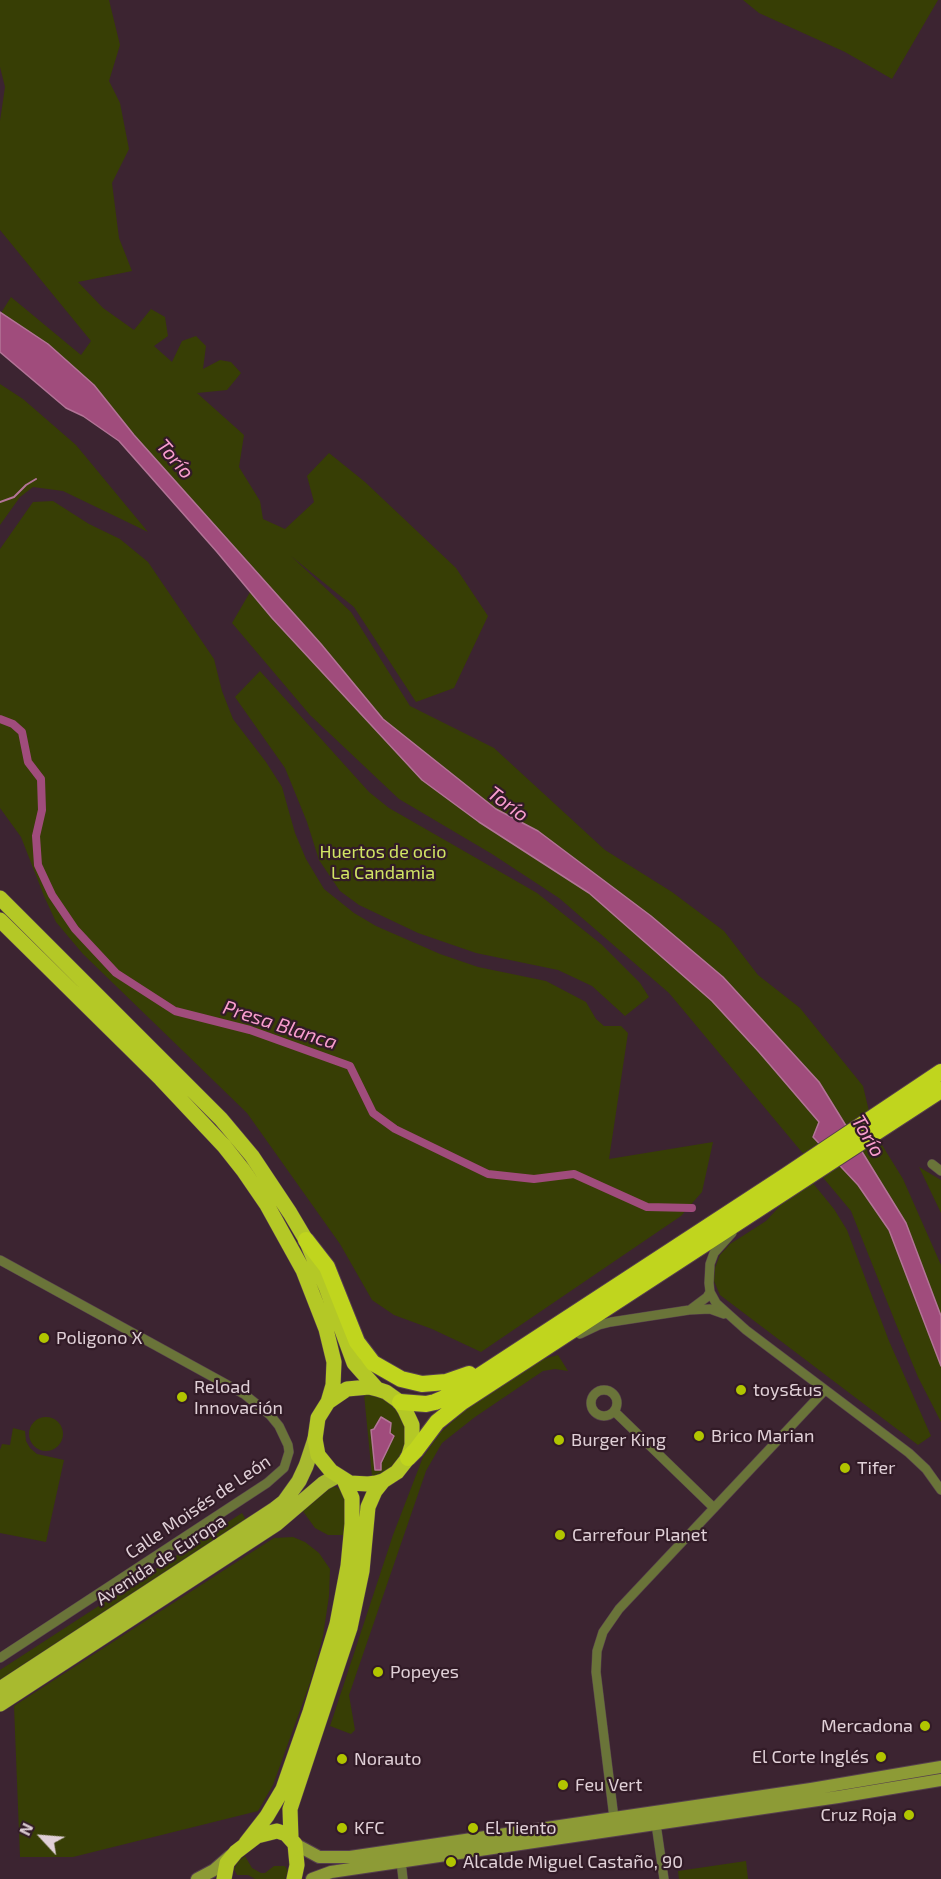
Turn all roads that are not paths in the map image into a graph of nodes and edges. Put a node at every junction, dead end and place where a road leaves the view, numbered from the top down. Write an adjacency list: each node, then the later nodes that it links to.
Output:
1 (0, 898): 10 (highway)
2 (0, 920): 19 (highway)
3 (941, 1072): 5 (highway)
4 (941, 1090): 5 (highway)
5 (917, 1096): 8 (highway)
6 (932, 1164): 7 (street)
7 (941, 1171)
8 (790, 1180): 9 (highway); 16 (highway)
9 (758, 1209): 12 (street); 15 (highway)
10 (306, 1240): 16 (highway); 17 (highway)
11 (0, 1260): 28 (street, Calle Moisés de León)
12 (710, 1292): 13 (street); 14 (street)
13 (689, 1310): 14 (street); 15 (street)
14 (727, 1315): 18 (street)
15 (545, 1347): 23 (highway)
16 (503, 1360): 20 (highway)
17 (377, 1389): 19 (highway); 20 (highway)
18 (825, 1390): 26 (street); 27 (street)
19 (328, 1402): 22 (highway)
20 (400, 1402): 23 (highway)
21 (614, 1412): 27 (street)
22 (315, 1439): 24 (highway); 29 (main road, Avenida de Europa)
23 (408, 1458): 25 (highway)
24 (340, 1478): 25 (highway); 30 (main road, Avenida de Europa); 39 (highway)
25 (383, 1481): 38 (highway)
26 (941, 1490)
27 (714, 1509): 34 (street)
28 (0, 1658)
29 (0, 1689)
30 (0, 1704)
31 (941, 1767): 33 (main road)
32 (941, 1780): 35 (main road)
33 (673, 1809): 34 (main road); 35 (street)
34 (614, 1818): 36 (street); 37 (street); 38 (main road)
35 (656, 1824): 36 (main road); 46 (street)
36 (635, 1826): 37 (main road)
37 (600, 1832): 40 (main road)
38 (293, 1841): 39 (highway); 43 (highway)
39 (241, 1847): 41 (main road); 42 (highway)
40 (401, 1861): 44 (main road); 45 (street)
41 (197, 1879)
42 (224, 1879)
43 (294, 1879)
44 (312, 1879)
45 (403, 1879)
46 (664, 1879)

